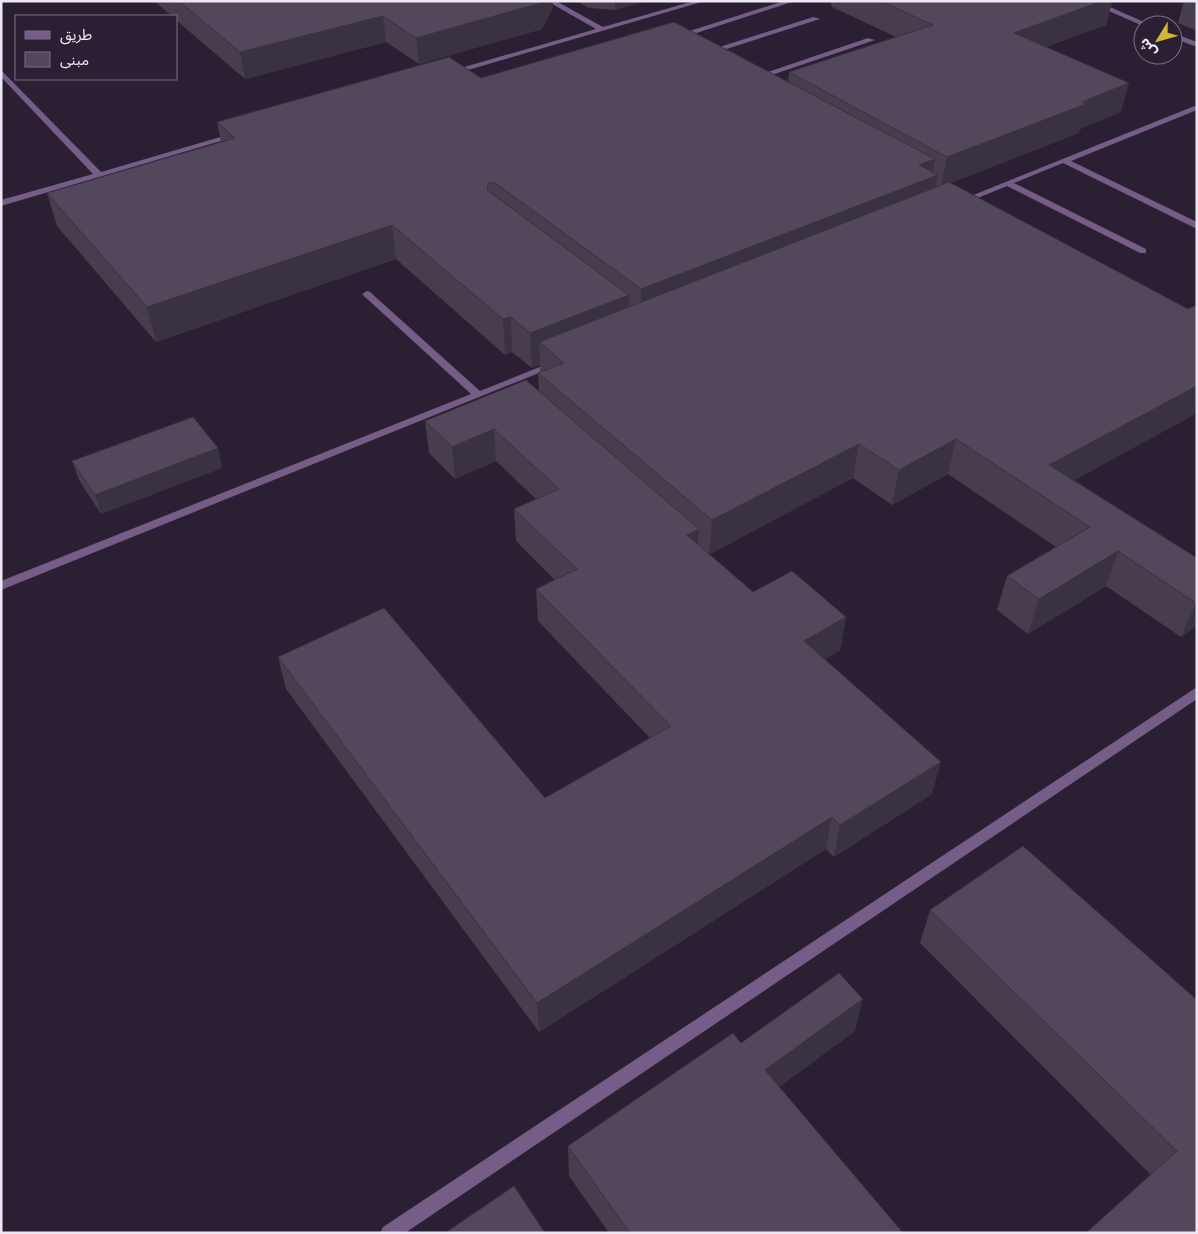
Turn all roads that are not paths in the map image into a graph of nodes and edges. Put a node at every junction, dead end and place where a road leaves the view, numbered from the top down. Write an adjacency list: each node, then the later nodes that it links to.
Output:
1 (550, 1): 9 (street)
2 (702, 1): 7 (street)
3 (792, 1): 10 (street)
4 (1089, 1): 6 (street)
5 (816, 19): 14 (street)
6 (1133, 19)
7 (633, 21): 8 (street); 9 (street)
8 (645, 28)
9 (602, 30): 16 (street)
10 (666, 40)
11 (871, 40): 17 (street)
12 (1183, 40): 13 (street)
13 (1197, 45)
14 (696, 56)
15 (1, 72): 21 (street)
16 (441, 76)
17 (752, 79)
18 (1197, 107): 20 (street)
19 (242, 134): 21 (street)
20 (1063, 160): 22 (street); 25 (street)
21 (100, 175): 24 (street)
22 (1007, 183): 23 (street); 26 (street)
23 (953, 202)
24 (1, 204)
25 (1197, 226)
26 (1143, 251)
27 (367, 294): 29 (street)
28 (568, 359): 29 (street)
29 (478, 395): 30 (street)
30 (1, 586)
31 (1197, 692): 32 (street)
32 (389, 1233)

